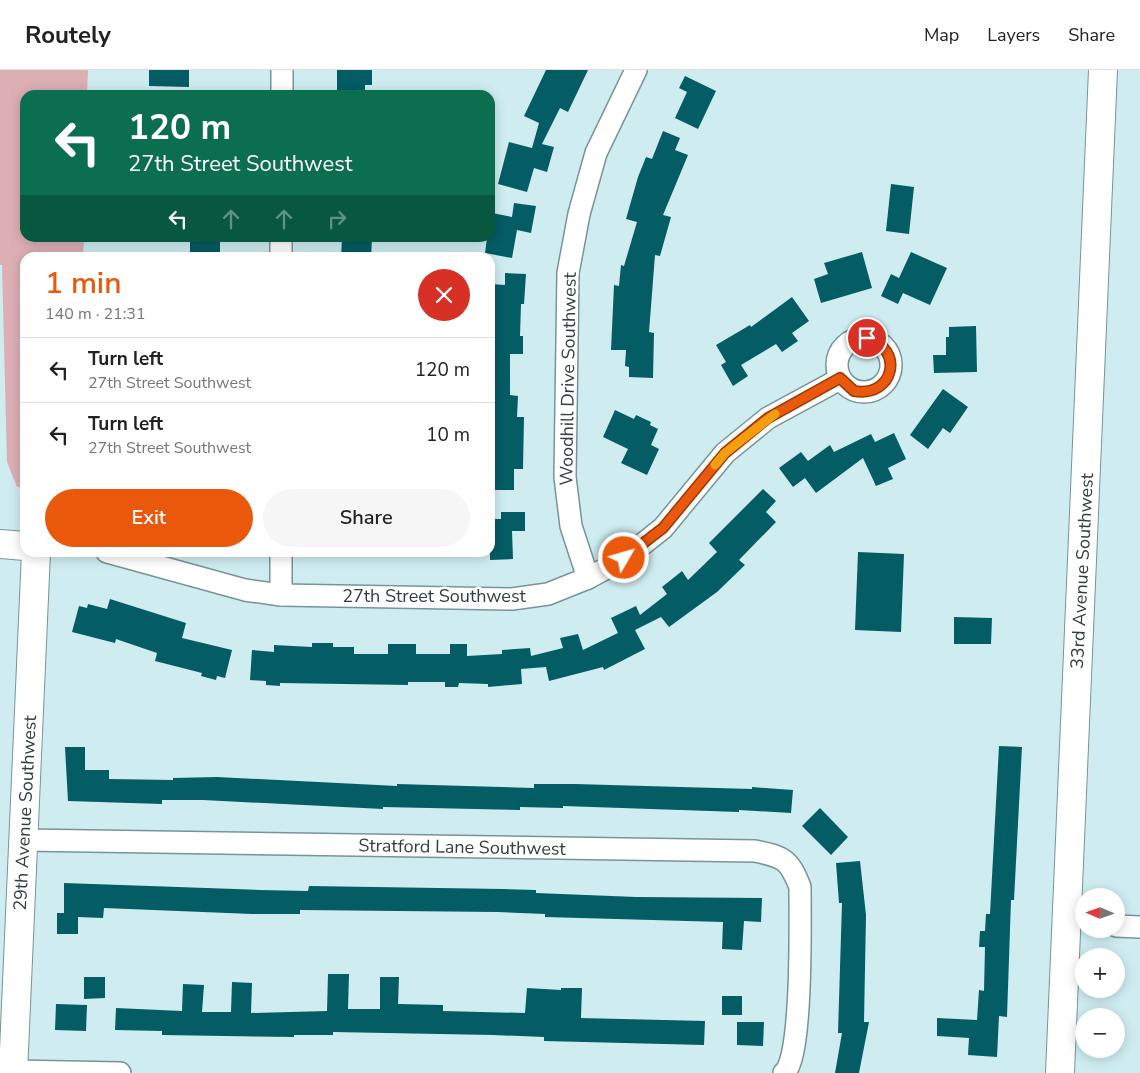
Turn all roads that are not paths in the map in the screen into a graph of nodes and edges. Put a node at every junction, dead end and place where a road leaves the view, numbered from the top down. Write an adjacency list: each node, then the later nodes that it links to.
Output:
1 (282, 70): 4 (street)
2 (636, 70): 11 (street, Woodhill Drive Southwest)
3 (1103, 70): 14 (street, 33rd Avenue Southwest)
4 (282, 90)
5 (840, 378): 11 (street, 27th Street Southwest)
6 (0, 544): 7 (street)
7 (20, 546)
8 (36, 557): 13 (street, 29th Avenue Southwest)
9 (125, 557): 12 (street, 27th Street Southwest)
10 (281, 557): 12 (street)
11 (588, 578): 12 (street, 27th Street Southwest)
12 (280, 595)
13 (23, 840): 18 (street, 29th Avenue Southwest); 20 (street, Stratford Lane Southwest)
14 (1076, 888)
15 (1075, 926): 21 (street, 33rd Avenue Southwest)
16 (1125, 926): 17 (street)
17 (1140, 927)
18 (13, 1072): 19 (street)
19 (120, 1073)
20 (784, 1073)
21 (1060, 1073)

